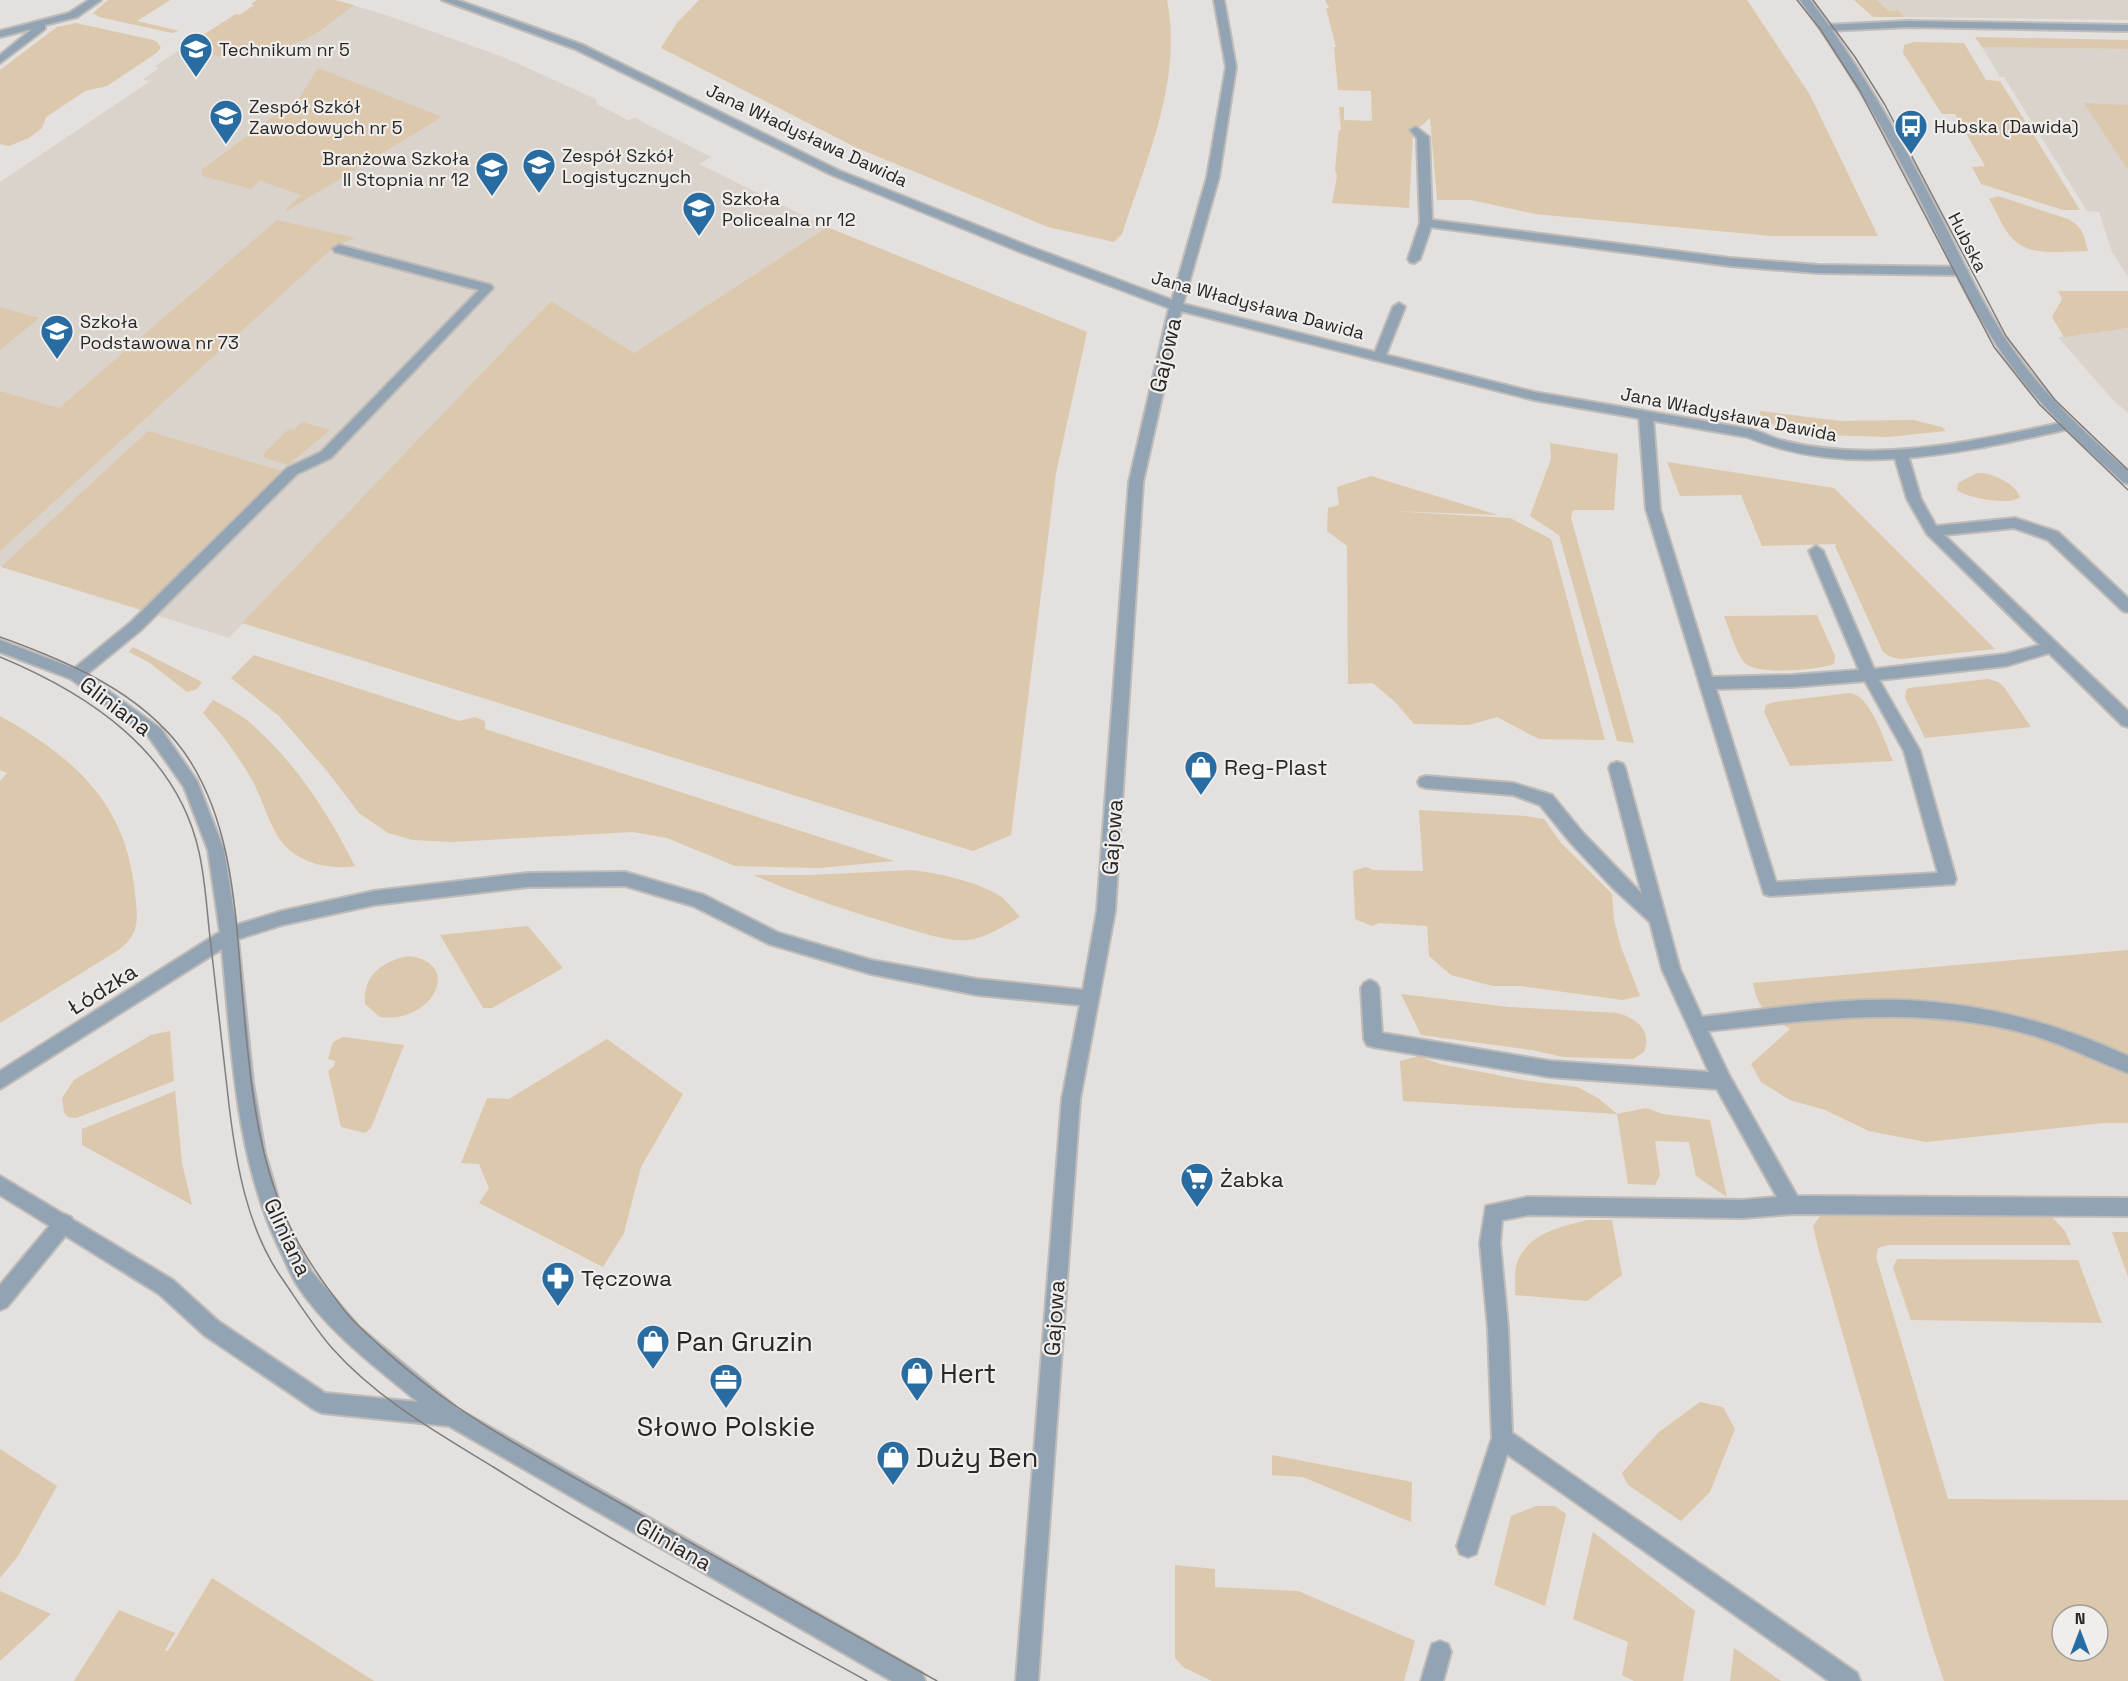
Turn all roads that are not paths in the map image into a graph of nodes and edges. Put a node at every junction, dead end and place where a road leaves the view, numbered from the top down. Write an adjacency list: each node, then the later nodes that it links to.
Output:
1 (96, 0): 5 (street)
2 (447, 0): 15 (street, Jana Władysława Dawida)
3 (1219, 0): 15 (street, Gajowa)
4 (1805, 0): 6 (street, Hubska)
5 (44, 24): 8 (street); 9 (street)
6 (1826, 28): 7 (street); 14 (street, Hubska)
7 (2128, 28)
8 (0, 34)
9 (0, 60)
10 (1416, 130): 11 (street)
11 (1426, 223): 13 (street); 14 (street)
12 (339, 249): 27 (street)
13 (1414, 259)
14 (1962, 270): 19 (street, Hubska)
15 (1176, 306): 17 (street, Jana Władysława Dawida); 36 (street, Gajowa)
16 (1399, 307): 17 (street)
17 (1380, 357): 18 (street, Jana Władysława Dawida)
18 (1646, 417): 20 (street, Jana Władysława Dawida); 29 (street)
19 (2069, 425): 20 (street, Jana Władysława Dawida); 21 (street, Hubska)
20 (1901, 455): 22 (street)
21 (2128, 479)
22 (1932, 531): 24 (street); 26 (street)
23 (1816, 551): 28 (street)
24 (2128, 607)
25 (0, 646): 27 (street, Gliniana)
26 (2052, 647): 28 (street); 30 (street)
27 (76, 675): 34 (street, Gliniana)
28 (1869, 675): 29 (street); 29 (street)
29 (1706, 682)
30 (2128, 721)
31 (1617, 768): 33 (street)
32 (1426, 782): 33 (street)
33 (1658, 919): 37 (street)
34 (229, 935): 36 (street, Łódzka); 39 (street, Łódzka); 46 (street, Gliniana)
35 (1370, 988): 40 (street)
36 (1089, 998): 51 (street, Gajowa)
37 (1696, 1025): 38 (street); 40 (street)
38 (2128, 1065)
39 (0, 1081)
40 (1722, 1081): 42 (street)
41 (0, 1185): 44 (street)
42 (1792, 1205): 43 (street); 47 (street)
43 (2128, 1207)
44 (64, 1223): 45 (street); 46 (street)
45 (0, 1300)
46 (452, 1416): 50 (street, Gliniana)
47 (1502, 1438): 48 (street); 53 (street)
48 (1468, 1546)
49 (1440, 1652): 52 (street)
50 (914, 1681)
51 (1027, 1681)
52 (1432, 1681)
53 (1849, 1681)

